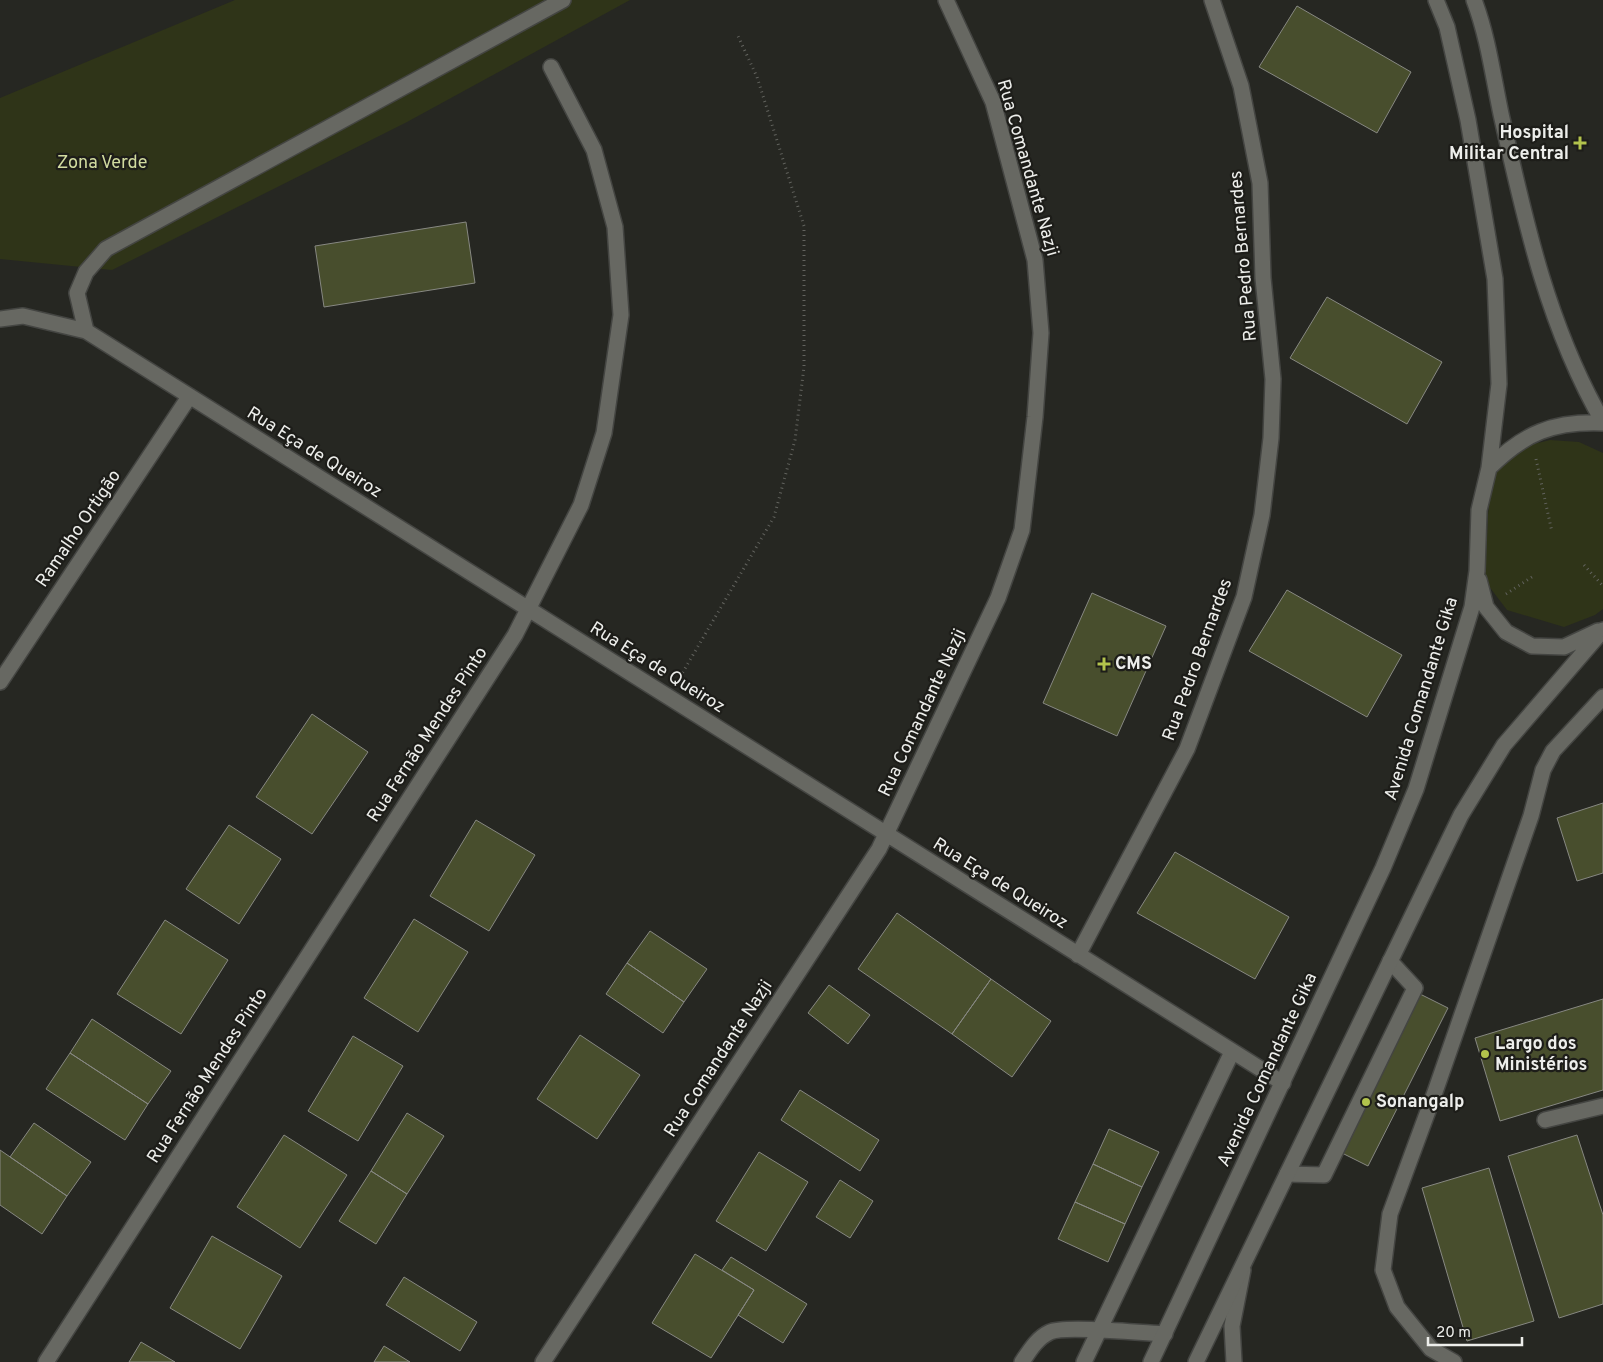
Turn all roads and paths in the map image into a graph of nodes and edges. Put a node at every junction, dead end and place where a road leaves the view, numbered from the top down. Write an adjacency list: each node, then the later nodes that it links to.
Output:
1 (563, 0): 9 (street)
2 (946, 0): 25 (street, Rua Comandante Nazji)
3 (1212, 0): 26 (street, Rua Pedro Bernardes)
4 (1436, 0): 13 (street, Avenida Comandante Gika)
5 (1474, 0): 11 (street)
6 (738, 36): 23 (path)
7 (551, 67): 20 (street, Rua Fernão Mendes Pinto)
8 (0, 319): 9 (street, Rua Eça de Queiroz)
9 (86, 331): 10 (street, Rua Eça de Queiroz)
10 (189, 397): 20 (street, Rua Eça de Queiroz); 22 (street, Ramalho Ortigão)
11 (1603, 422): 12 (street)
12 (1531, 435): 13 (street); 14 (path)
13 (1489, 468): 16 (street, Avenida Comandante Gika)
14 (1552, 532)
15 (1584, 565): 18 (path)
16 (1477, 571): 19 (street); 29 (street, Avenida Comandante Gika)
17 (1535, 575): 19 (path)
18 (1603, 586)
19 (1486, 607): 21 (street)
20 (528, 610): 23 (street, Rua Eça de Queiroz); 36 (street, Rua Fernão Mendes Pinto)
21 (1603, 629): 27 (street)
22 (0, 682)
23 (668, 697): 25 (street, Rua Eça de Queiroz)
24 (1603, 697): 43 (street)
25 (886, 834): 26 (street, Rua Eça de Queiroz); 37 (street, Rua Comandante Nazji)
26 (1078, 955): 28 (street, Rua Eça de Queiroz)
27 (1390, 961): 32 (street); 32 (street)
28 (1232, 1052): 29 (street, Rua Eça de Queiroz); 34 (street)
29 (1283, 1083): 35 (street, Avenida Comandante Gika)
30 (1603, 1106): 31 (street)
31 (1545, 1120)
32 (1287, 1174): 33 (street)
33 (1245, 1262): 41 (street); 42 (street)
34 (1099, 1330): 35 (street); 38 (street); 39 (street)
35 (1165, 1334): 40 (street, Avenida Comandante Gika)
36 (46, 1362)
37 (544, 1362)
38 (1022, 1362)
39 (1084, 1362)
40 (1151, 1362)
41 (1196, 1362)
42 (1234, 1362)
43 (1454, 1362)

